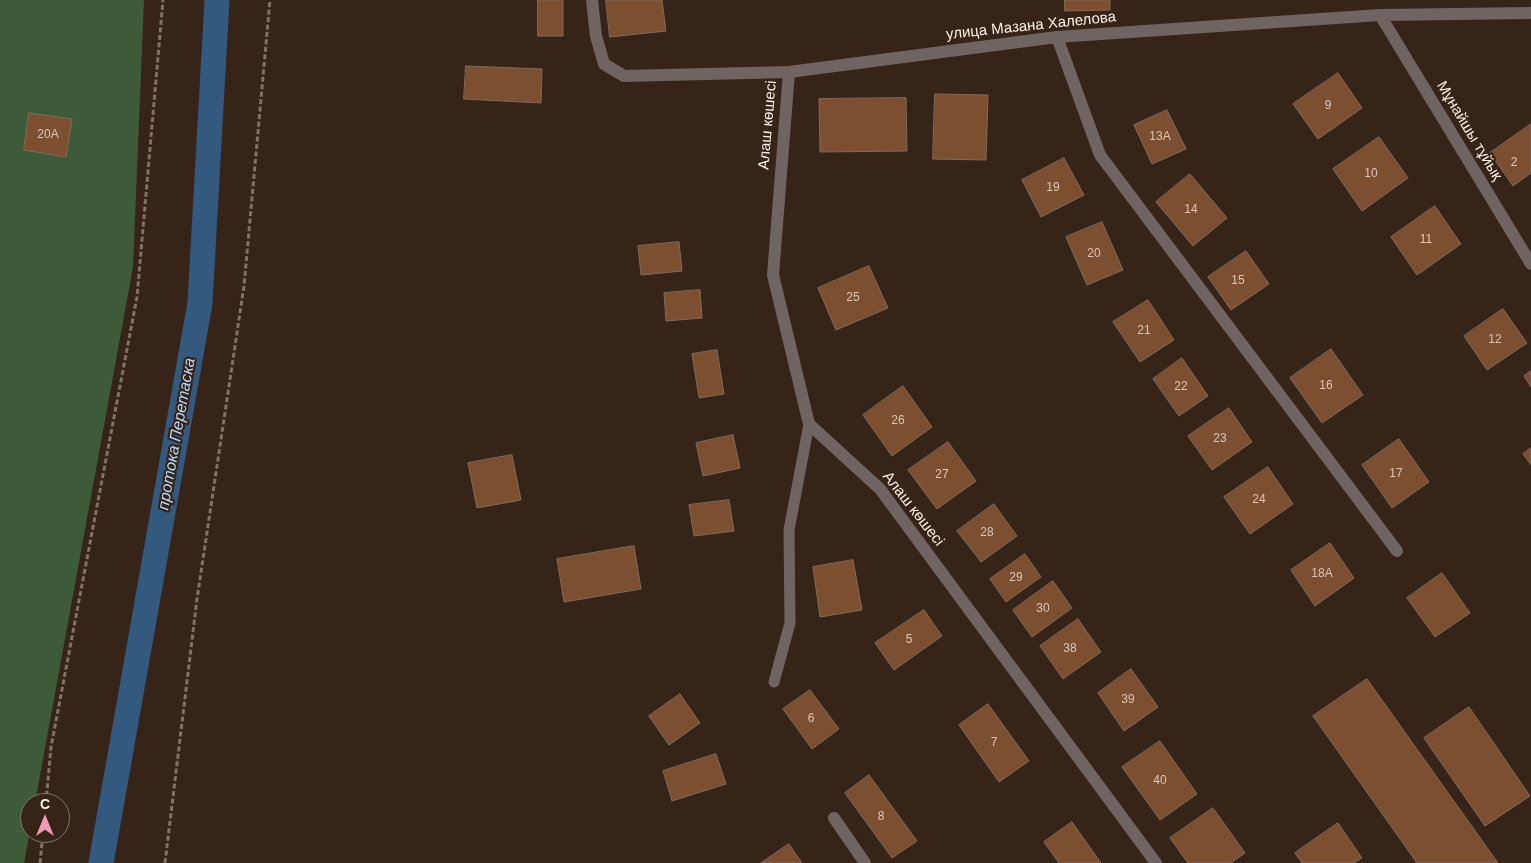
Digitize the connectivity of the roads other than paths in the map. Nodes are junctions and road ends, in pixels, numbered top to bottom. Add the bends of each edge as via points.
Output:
1 (592, 0) edge
2 (1531, 14) edge
3 (1380, 15) junction
4 (1057, 36) junction
5 (789, 72) junction
6 (1531, 264) edge
7 (809, 424) junction
8 (1397, 550) dead end
9 (774, 682) dead end
10 (834, 818) dead end
11 (865, 863) edge
12 (1156, 863) edge

1 - 5 street, улица Мазана Халелова via 596,36 604,64 624,76
2 - 3 street, улица Мазана Халелова
3 - 4 street, улица Мазана Халелова
3 - 6 street, Мұнайшы тұйық
4 - 5 street, улица Мазана Халелова
4 - 8 street via 1100,155
5 - 7 street, Алаш көшесі via 772,275
7 - 9 lane via 789,530 790,623
7 - 12 street, Алаш көшесі via 880,489
10 - 11 street

